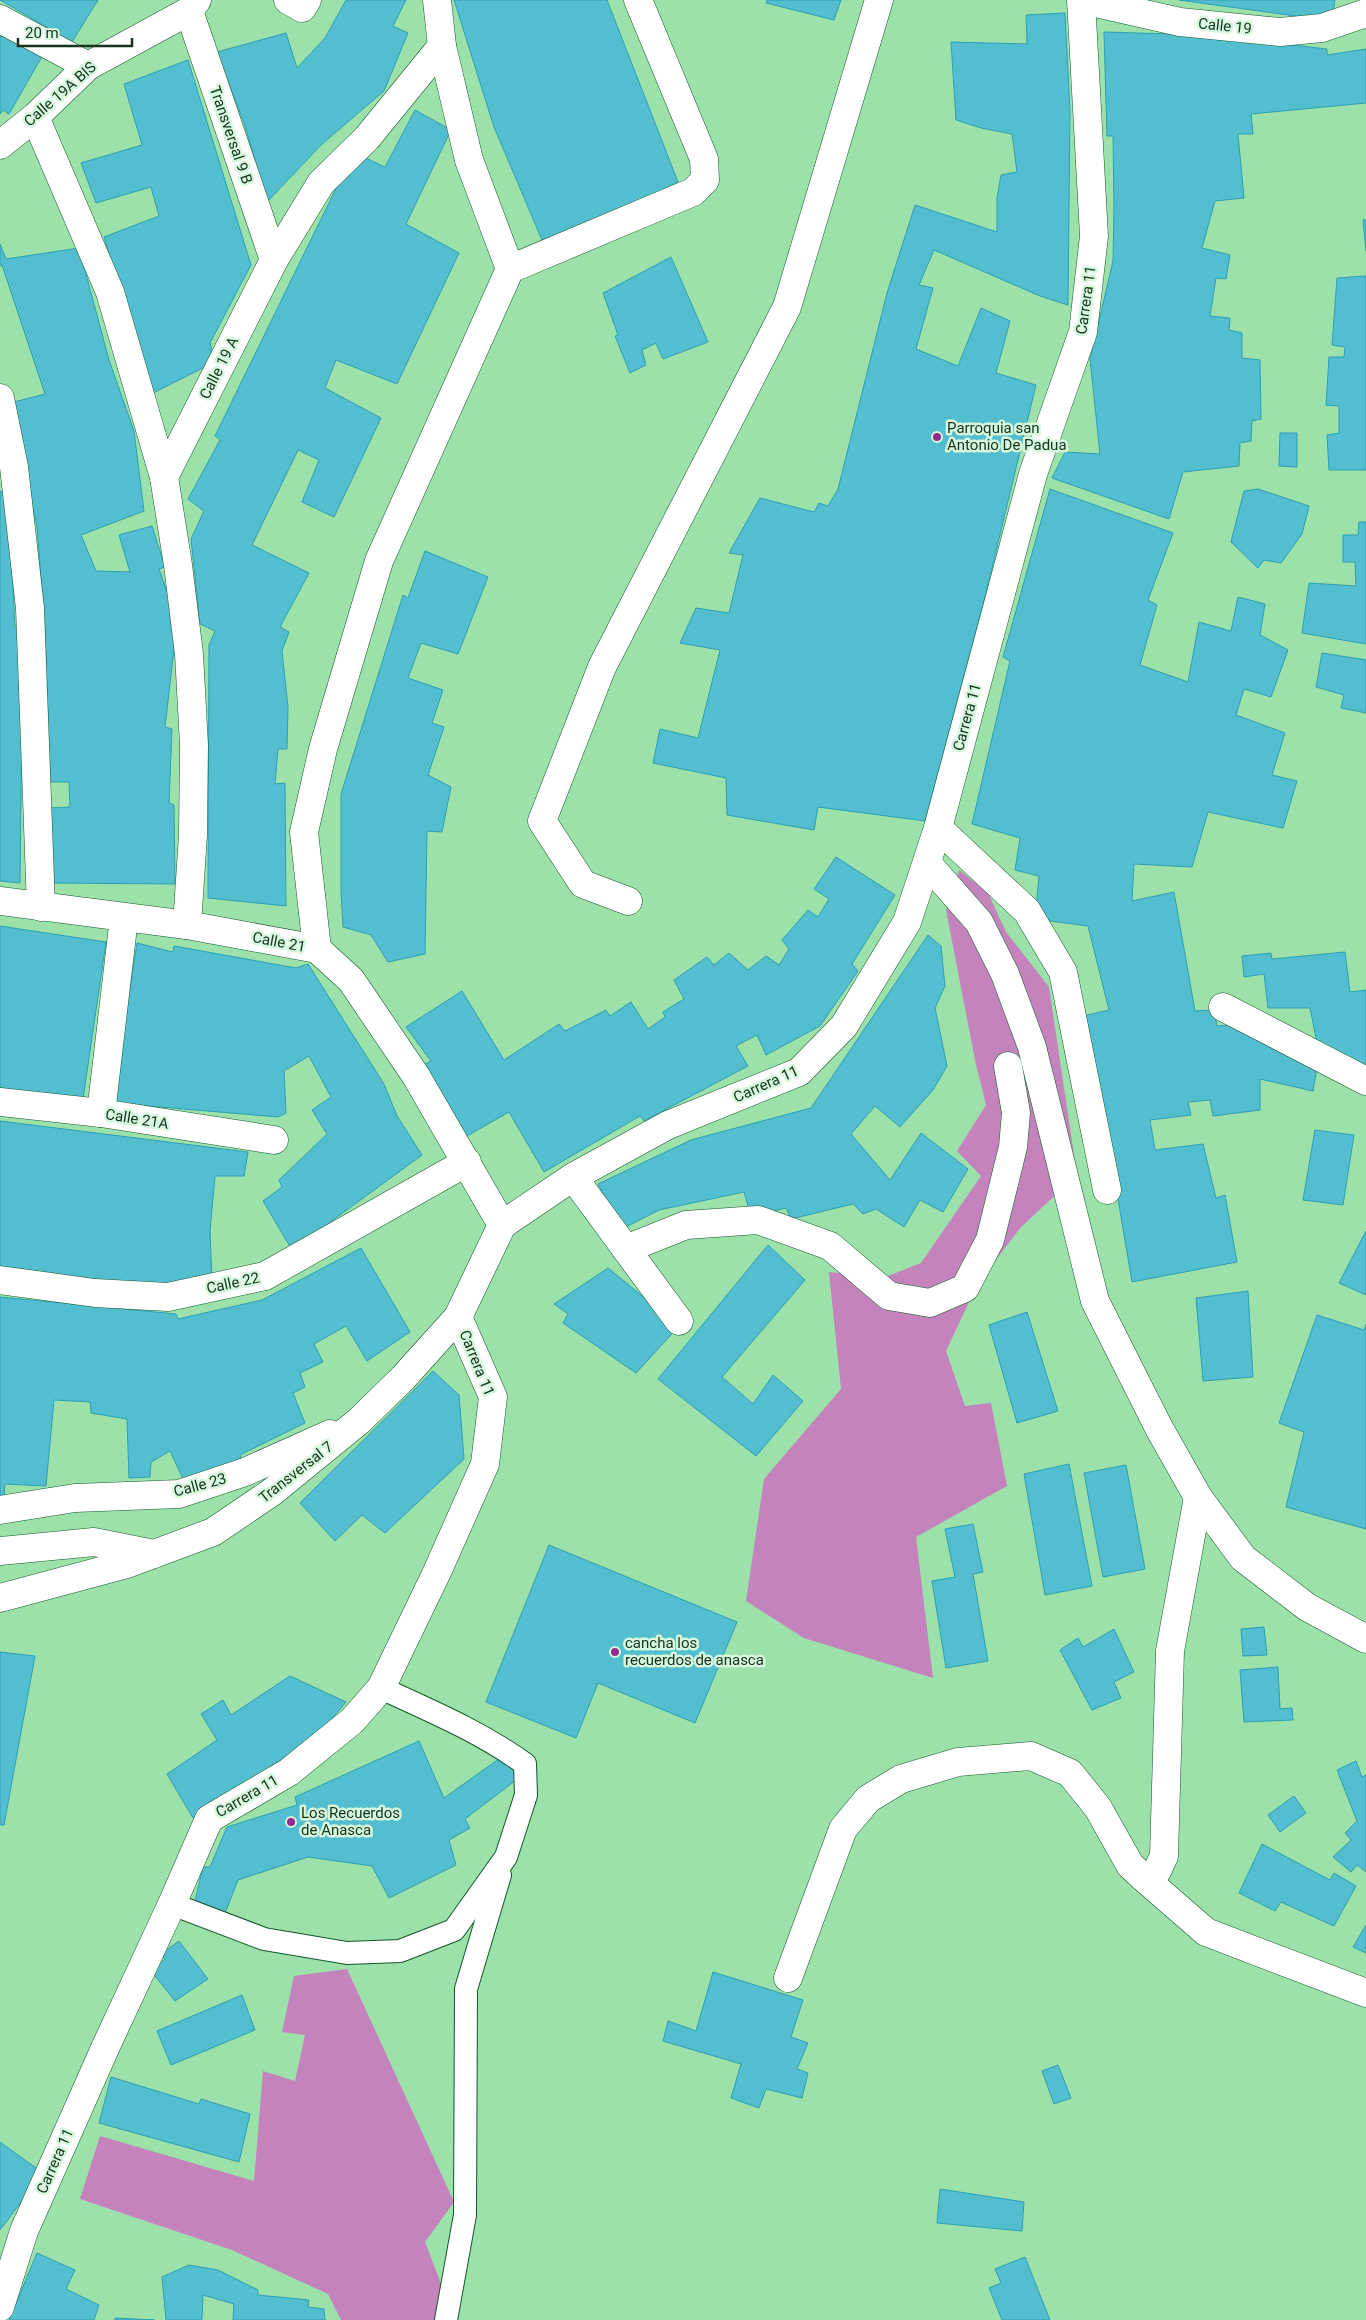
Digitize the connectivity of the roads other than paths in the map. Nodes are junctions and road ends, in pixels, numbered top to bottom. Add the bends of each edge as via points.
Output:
1 (438, 0) edge
2 (638, 0) edge
3 (879, 0) edge
4 (1082, 0) edge
5 (193, 6) edge
6 (1366, 13) edge
7 (0, 19) edge
8 (442, 46) junction
9 (88, 66) junction
10 (35, 117) junction
11 (0, 145) edge
12 (274, 260) junction
13 (510, 269) junction
14 (0, 398) edge
15 (7, 465) edge
16 (164, 477) junction
17 (938, 828) junction
18 (927, 863) junction
19 (0, 901) edge
20 (628, 901) dead end
21 (41, 907) junction
22 (124, 918) junction
23 (187, 925) junction
24 (317, 950) junction
25 (1223, 1007) dead end
26 (1008, 1066) dead end
27 (1366, 1081) edge
28 (0, 1102) edge
29 (101, 1113) junction
30 (274, 1140) dead end
31 (467, 1162) junction
32 (573, 1177) junction
33 (1107, 1190) dead end
34 (502, 1225) junction
35 (626, 1249) junction
36 (0, 1280) edge
37 (458, 1317) junction
38 (679, 1320) dead end
39 (359, 1421) junction
40 (1198, 1497) junction
41 (0, 1510) edge
42 (0, 1550) edge
43 (154, 1554) junction
44 (0, 1598) edge
45 (1366, 1638) edge
46 (381, 1688) junction
47 (506, 1857) junction
48 (1144, 1878) junction
49 (172, 1904) junction
50 (788, 1978) dead end
51 (1366, 1993) edge
52 (0, 2306) edge
53 (446, 2320) edge

1 - 8 street
2 - 13 street via 704,159 705,180 693,192
3 - 20 street via 788,308 602,667 542,821 583,884
4 - 6 street, Calle 19 via 1180,22 1280,32 1322,28
4 - 17 street, Carrera 11 via 1094,236 1083,332 1033,474
5 - 9 street, Calle 19A BIS
5 - 12 street, Transversal 9 B
7 - 9 street
8 - 12 street, Calle 19 A via 366,138 321,183
8 - 13 street via 469,160
9 - 10 street, Calle 19A BIS
10 - 11 street, Calle 19A BIS
10 - 16 street via 110,292
12 - 16 street, Calle 19 A
13 - 24 street via 379,561 323,749 304,832
14 - 15 street
15 - 21 street via 30,608
16 - 23 street via 189,654 194,745
17 - 18 street, Carrera 11
17 - 33 street via 1027,911 1064,972
18 - 32 street, Carrera 11 via 907,922 844,1026 799,1072 668,1125
18 - 40 street via 979,922 1006,974 1032,1046 1095,1301
19 - 21 street, Calle 21
21 - 22 street, Calle 21
22 - 23 street, Calle 21
22 - 29 street
23 - 24 street, Calle 21
24 - 31 street, Calle 21 via 351,980 416,1076
25 - 27 street
26 - 35 street via 1016,1112 1013,1147 990,1240 965,1288 930,1303 889,1296 830,1246 758,1220 686,1225
28 - 29 street, Calle 21A
29 - 30 street, Calle 21A
31 - 34 street, Calle 21
31 - 36 street, Calle 22 via 265,1276 168,1297 95,1293
32 - 34 street, Carrera 11
32 - 35 street
34 - 37 street, Transversal 7
35 - 38 street
37 - 39 street, Transversal 7
37 - 46 street, Carrera 11 via 493,1397 485,1464
39 - 41 street, Calle 23 via 245,1472 178,1494 75,1498
39 - 43 street, Transversal 7 via 272,1492 213,1532
40 - 45 street via 1243,1558 1307,1607
40 - 48 street via 1170,1651 1164,1856 1157,1871
42 - 43 street via 94,1542
43 - 44 street, Transversal 7
46 - 47 lane via 461,1725 525,1764 526,1795
46 - 49 street, Carrera 11 via 352,1721 290,1772 209,1819
47 - 49 lane via 454,1930 400,1951 347,1953 264,1939
47 - 53 lane via 466,1989 465,2215
48 - 50 street via 1130,1865 1098,1808 1070,1773 1031,1756 958,1762 901,1779 868,1799 843,1829
48 - 51 street via 1206,1932
49 - 52 street, Carrera 11 via 24,2231

